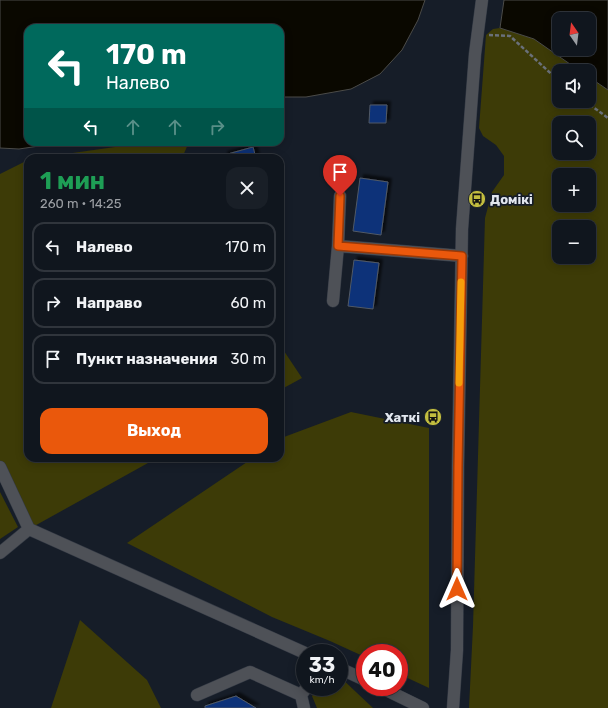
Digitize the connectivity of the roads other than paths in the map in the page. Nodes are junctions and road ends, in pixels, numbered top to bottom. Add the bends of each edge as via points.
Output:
1 (482, 0) edge
2 (340, 196) dead end
3 (338, 246) junction
4 (462, 256) junction
5 (333, 301) dead end
6 (0, 467) edge
7 (29, 529) junction
8 (0, 553) edge
9 (296, 649) edge
10 (296, 688) edge
11 (198, 695) dead end
12 (304, 696) edge
13 (398, 696) edge
14 (304, 708) edge
15 (422, 708) edge
16 (453, 708) edge

1 - 4 street via 477,35
2 - 3 street
3 - 4 street
3 - 5 street
4 - 16 street via 457,650
6 - 7 street
7 - 8 street
7 - 9 street
10 - 11 street via 250,672
12 - 14 street
13 - 15 street

